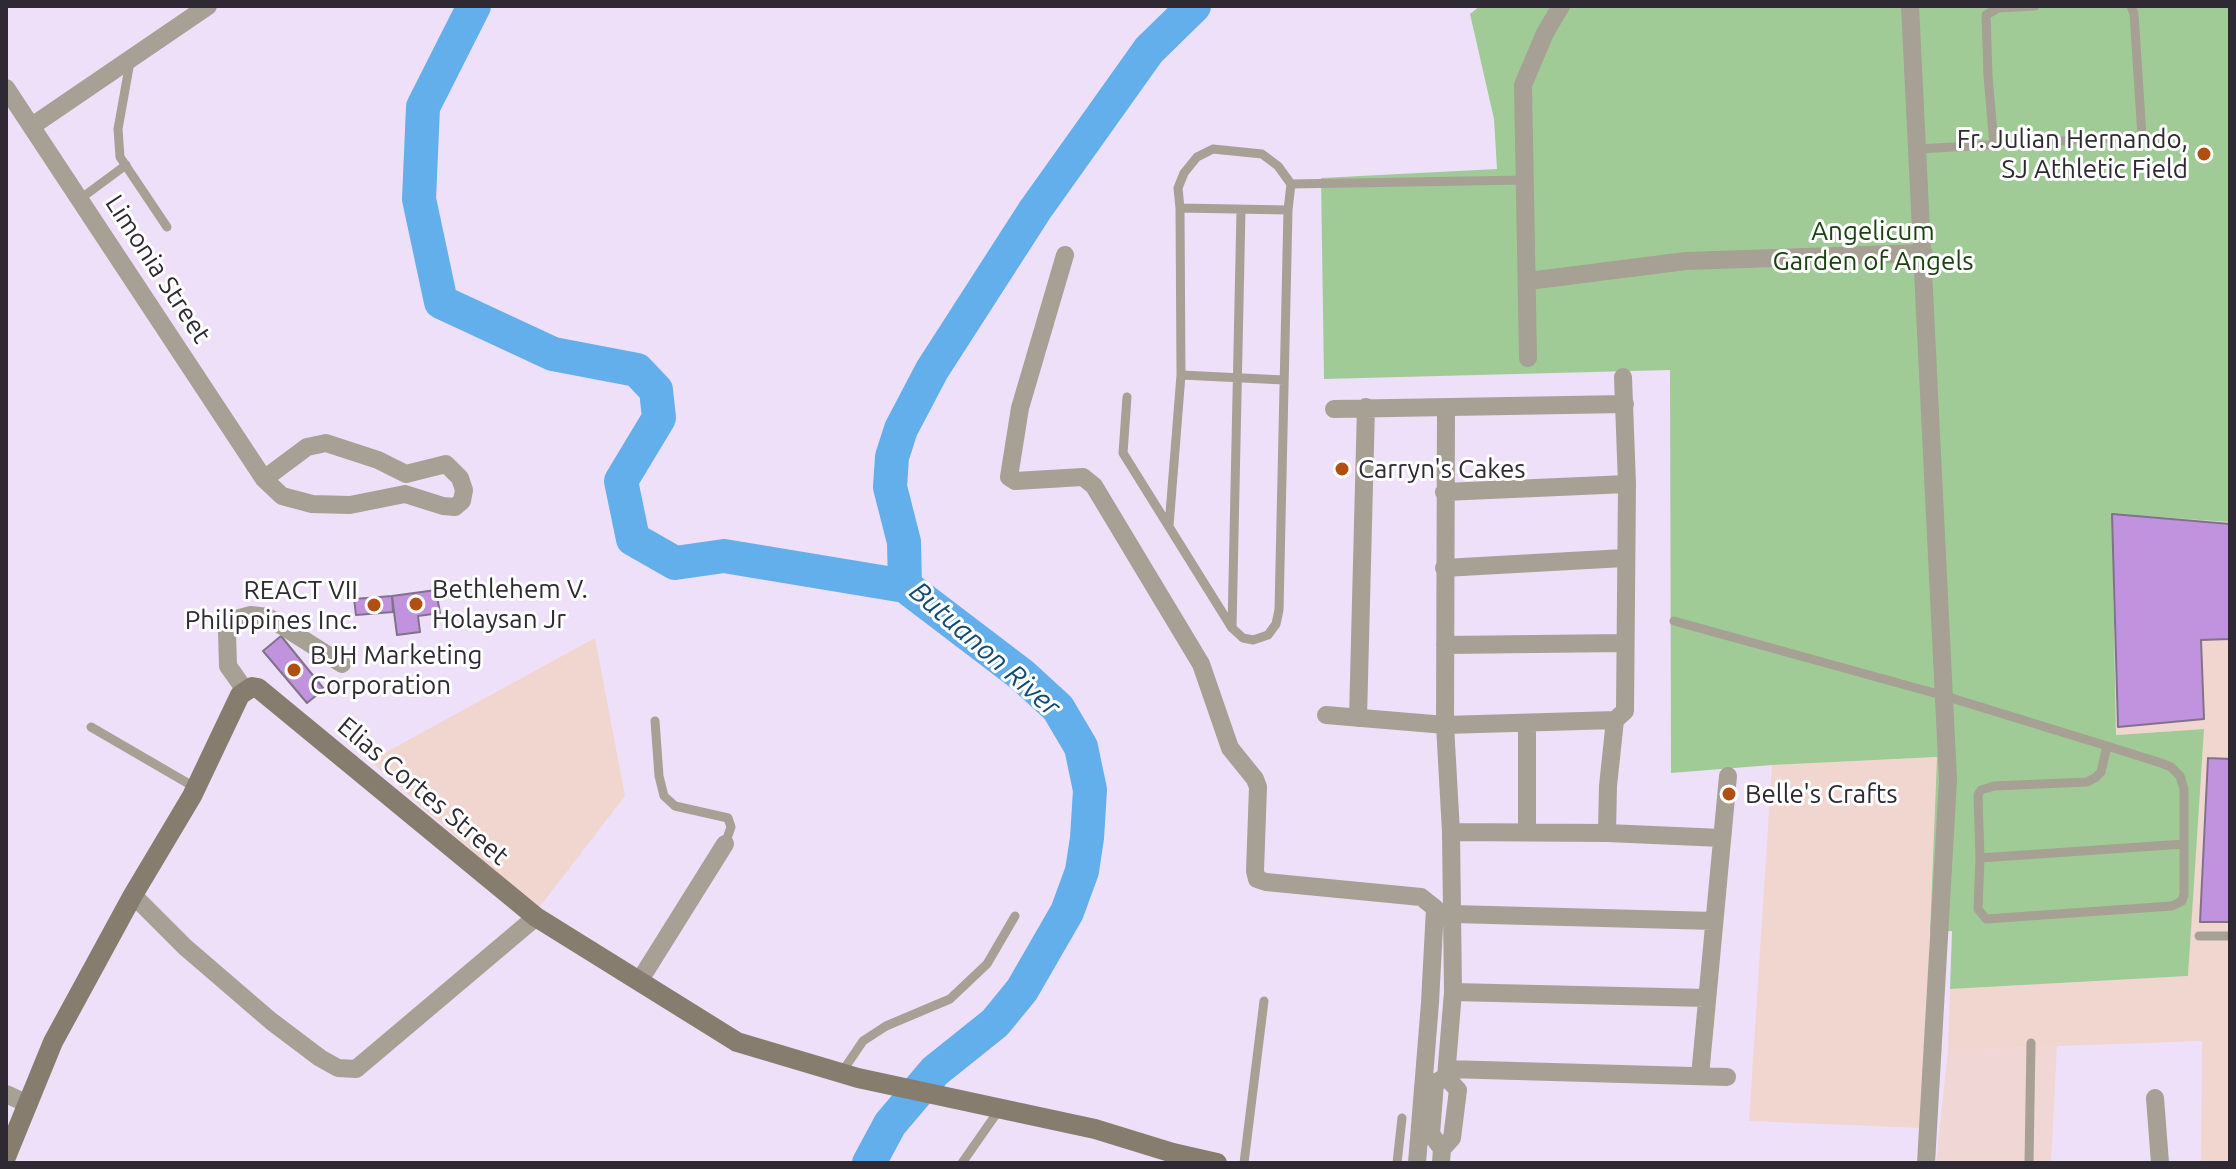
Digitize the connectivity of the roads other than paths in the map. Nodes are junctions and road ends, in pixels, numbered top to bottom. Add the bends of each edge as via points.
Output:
1 (1561, 6) edge
2 (1910, 6) edge
3 (2035, 6) edge
4 (2131, 6) edge
5 (198, 9) edge
6 (131, 59) junction
7 (6, 88) edge
8 (32, 126) junction
9 (1994, 145) junction
10 (1918, 149) junction
11 (126, 165) junction
12 (1525, 180) junction
13 (1291, 184) junction
14 (80, 199) junction
15 (1180, 208) junction
16 (1241, 210) junction
17 (1288, 210) junction
18 (167, 227) dead end
19 (1924, 253) junction
20 (1065, 255) dead end
21 (1528, 281) junction
22 (1528, 358) dead end
23 (1181, 375) junction
24 (1238, 377) junction
25 (1623, 377) dead end
26 (1284, 380) junction
27 (1127, 397) dead end
28 (1625, 404) junction
29 (1366, 407) junction
30 (1446, 408) junction
31 (1334, 409) dead end
32 (406, 474) junction
33 (264, 479) junction
34 (1627, 484) junction
35 (1444, 492) junction
36 (405, 494) junction
37 (1169, 526) junction
38 (1624, 558) junction
39 (1444, 568) junction
40 (1674, 621) dead end
41 (1232, 628) junction
42 (1624, 643) junction
43 (1445, 645) junction
44 (342, 664) dead end
45 (245, 690) junction
46 (1945, 696) junction
47 (1326, 715) dead end
48 (1358, 718) junction
49 (1615, 720) junction
50 (655, 721) dead end
51 (1527, 723) junction
52 (1445, 725) junction
53 (91, 727) dead end
54 (2107, 746) junction
55 (1728, 776) dead end
56 (196, 788) junction
57 (1451, 832) junction
58 (1527, 832) junction
59 (1607, 833) junction
60 (1722, 838) junction
61 (725, 844) joint
62 (2184, 844) junction
63 (1980, 858) junction
64 (133, 895) junction
65 (1453, 914) junction
66 (1015, 916) dead end
67 (536, 917) junction
68 (1714, 921) junction
69 (2199, 936) dead end
70 (2230, 936) edge
71 (640, 980) junction
72 (1453, 992) junction
73 (1707, 998) junction
74 (1264, 1001) dead end
75 (2031, 1043) dead end
76 (1447, 1073) junction
77 (850, 1076) junction
78 (1700, 1076) junction
79 (1727, 1077) dead end
80 (6, 1094) edge
81 (2155, 1098) dead end
82 (28, 1104) junction
83 (1001, 1107) junction
84 (1402, 1118) dead end
85 (1442, 1156) edge
86 (6, 1157) edge
87 (1172, 1158) edge
88 (962, 1163) edge
89 (1217, 1163) edge
90 (1244, 1163) edge
91 (1397, 1163) edge
92 (1417, 1163) edge
93 (1926, 1163) edge
94 (2029, 1163) edge
95 (2160, 1163) edge

1 - 12 street via 1523,85
2 - 10 street
3 - 9 lane via 1998,8 1986,15
4 - 9 lane via 2145,136
5 - 6 street
6 - 8 street
6 - 11 lane via 118,145
7 - 8 street, Limonia Street
8 - 14 street, Limonia Street
9 - 10 lane
10 - 19 street
11 - 14 lane
11 - 18 lane
12 - 13 lane
12 - 21 street
13 - 15 lane via 1262,154 1213,149 1197,157 1184,173 1178,188
13 - 17 lane
14 - 33 street, Limonia Street
15 - 16 lane
15 - 23 lane
16 - 17 lane
16 - 24 lane
17 - 26 lane
19 - 21 street via 1686,261
19 - 46 street
20 - 92 street via 1020,408 1009,477 1083,477 1094,486 1201,664 1230,748 1255,779 1257,879 1421,897 1435,908
21 - 22 street
23 - 24 lane
23 - 37 lane
24 - 26 lane
24 - 41 lane
25 - 28 street
26 - 41 lane via 1279,610 1268,635 1253,640
27 - 37 lane via 1123,453
28 - 30 street
28 - 34 street
29 - 30 street
29 - 31 street
29 - 48 street
30 - 35 street
32 - 33 street via 326,443 307,447
32 - 36 street
32 - 36 street via 446,464 464,490 455,507
33 - 36 street, Limonia Street via 282,496 312,504 350,505
34 - 35 street
34 - 38 street
35 - 39 street
37 - 41 lane
38 - 39 street
38 - 42 street
39 - 43 street
40 - 46 lane
42 - 43 street
42 - 49 street via 1625,711
43 - 52 street
44 - 45 street via 268,617 236,619 227,632 228,666
45 - 56 street
45 - 67 street, Elias Cortes Street via 258,688
46 - 54 lane
46 - 93 street via 1948,780
47 - 48 street
48 - 52 street
49 - 51 street
49 - 59 street
50 - 61 lane via 664,796 675,806 728,818 731,827
51 - 52 street
51 - 58 street
52 - 57 street
53 - 56 lane
54 - 62 lane via 2171,767 2180,776
54 - 63 lane via 2101,772 2087,782 1981,790
55 - 60 street
56 - 64 street
57 - 58 street
57 - 65 street
58 - 59 street
59 - 60 street
60 - 68 street
61 - 71 street
62 - 63 lane
62 - 63 lane via 2184,894 2177,904 2006,918 1986,919 1978,909
64 - 67 street via 271,1021 320,1058 338,1068 356,1069
64 - 82 street via 53,1042
65 - 68 street
65 - 72 street
66 - 77 lane via 987,964 950,999 863,1041
67 - 71 street, Elias Cortes Street
68 - 73 street
69 - 70 lane
71 - 77 street, Elias Cortes Street via 737,1042
72 - 73 street
72 - 76 street
73 - 78 street
74 - 90 lane
75 - 94 lane
76 - 78 street
76 - 85 street via 1435,1083 1431,1134
77 - 83 street, Elias Cortes Street
78 - 79 street
80 - 82 street
81 - 95 street
82 - 86 street
83 - 87 street, Elias Cortes Street via 1095,1129
83 - 88 lane
84 - 91 lane
87 - 89 street, Elias Cortes Street

